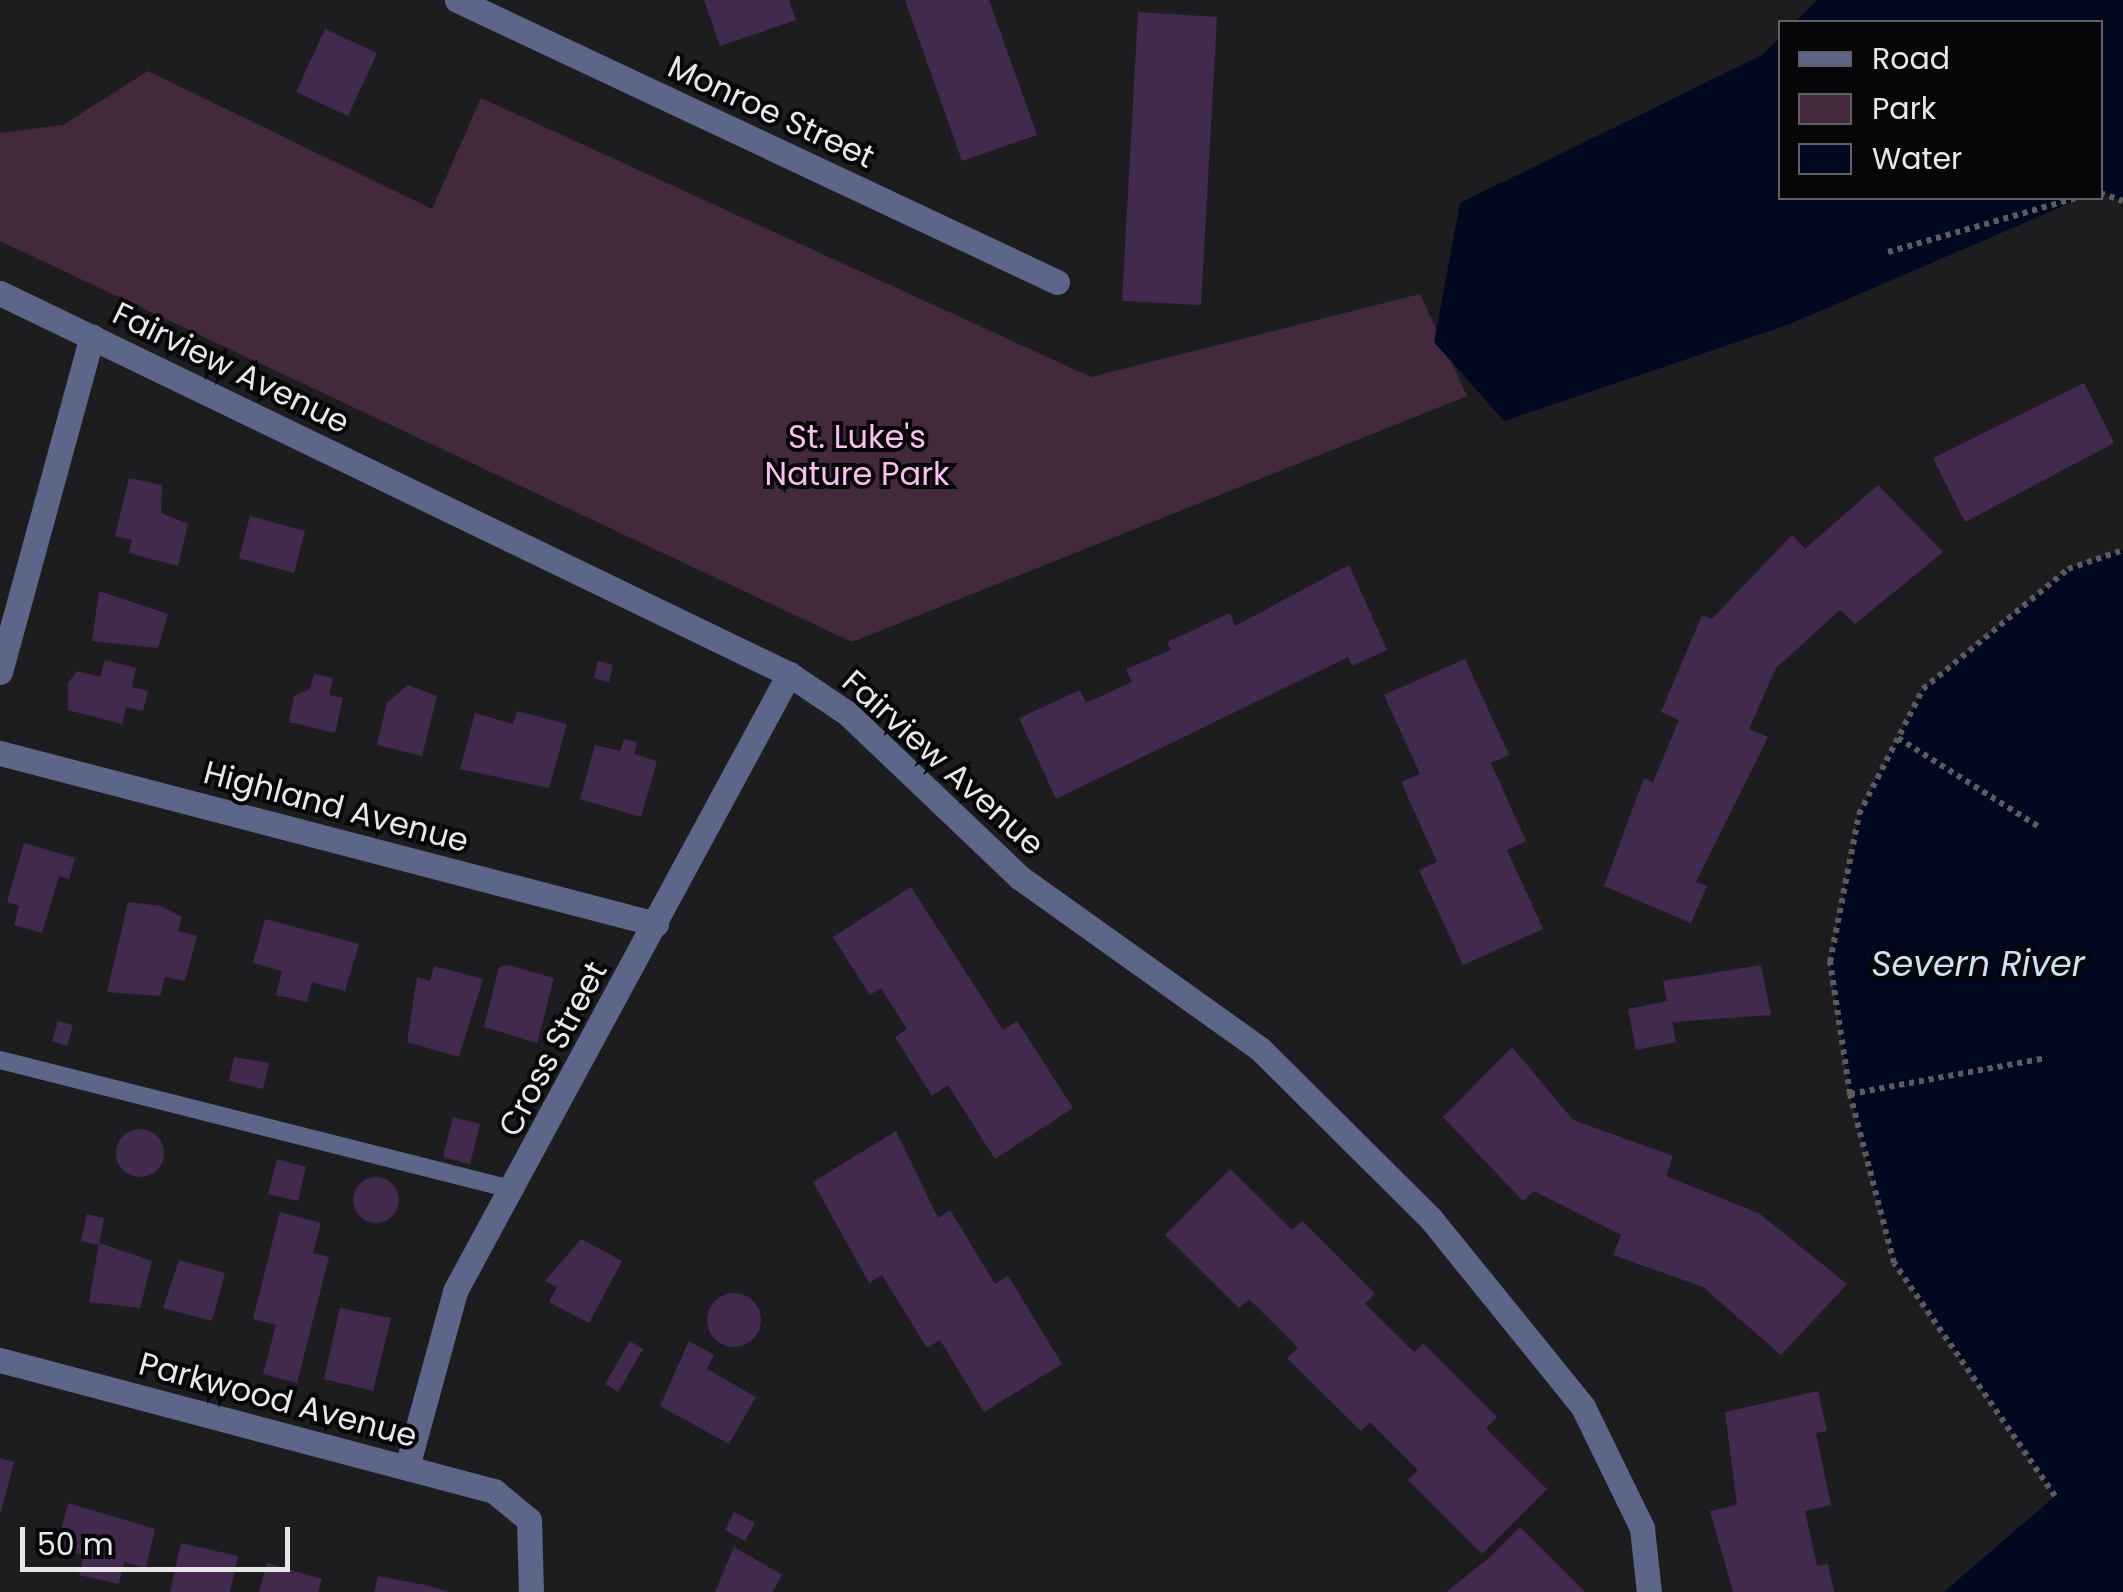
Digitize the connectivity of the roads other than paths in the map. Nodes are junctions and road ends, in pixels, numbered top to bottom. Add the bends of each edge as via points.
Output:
1 (457, 0) edge
2 (1057, 282) dead end
3 (0, 293) edge
4 (92, 336) junction
5 (0, 672) edge
6 (789, 674) junction
7 (0, 753) edge
8 (656, 924) junction
9 (0, 1060) edge
10 (515, 1190) junction
11 (0, 1360) edge
12 (408, 1467) junction
13 (531, 1592) edge
14 (1649, 1592) edge

1 - 2 street, Monroe Street
3 - 4 street, Fairview Avenue
4 - 5 street
4 - 6 street, Fairview Avenue
6 - 8 street, Cross Street
6 - 14 street, Fairview Avenue via 847,713 1019,878 1260,1049 1431,1219 1583,1407 1642,1528
7 - 8 street, Highland Avenue
8 - 10 street, Cross Street
9 - 10 lane
10 - 12 street, Cross Street via 455,1291
11 - 12 street, Parkwood Avenue
12 - 13 street, Parkwood Avenue via 494,1491 530,1520

